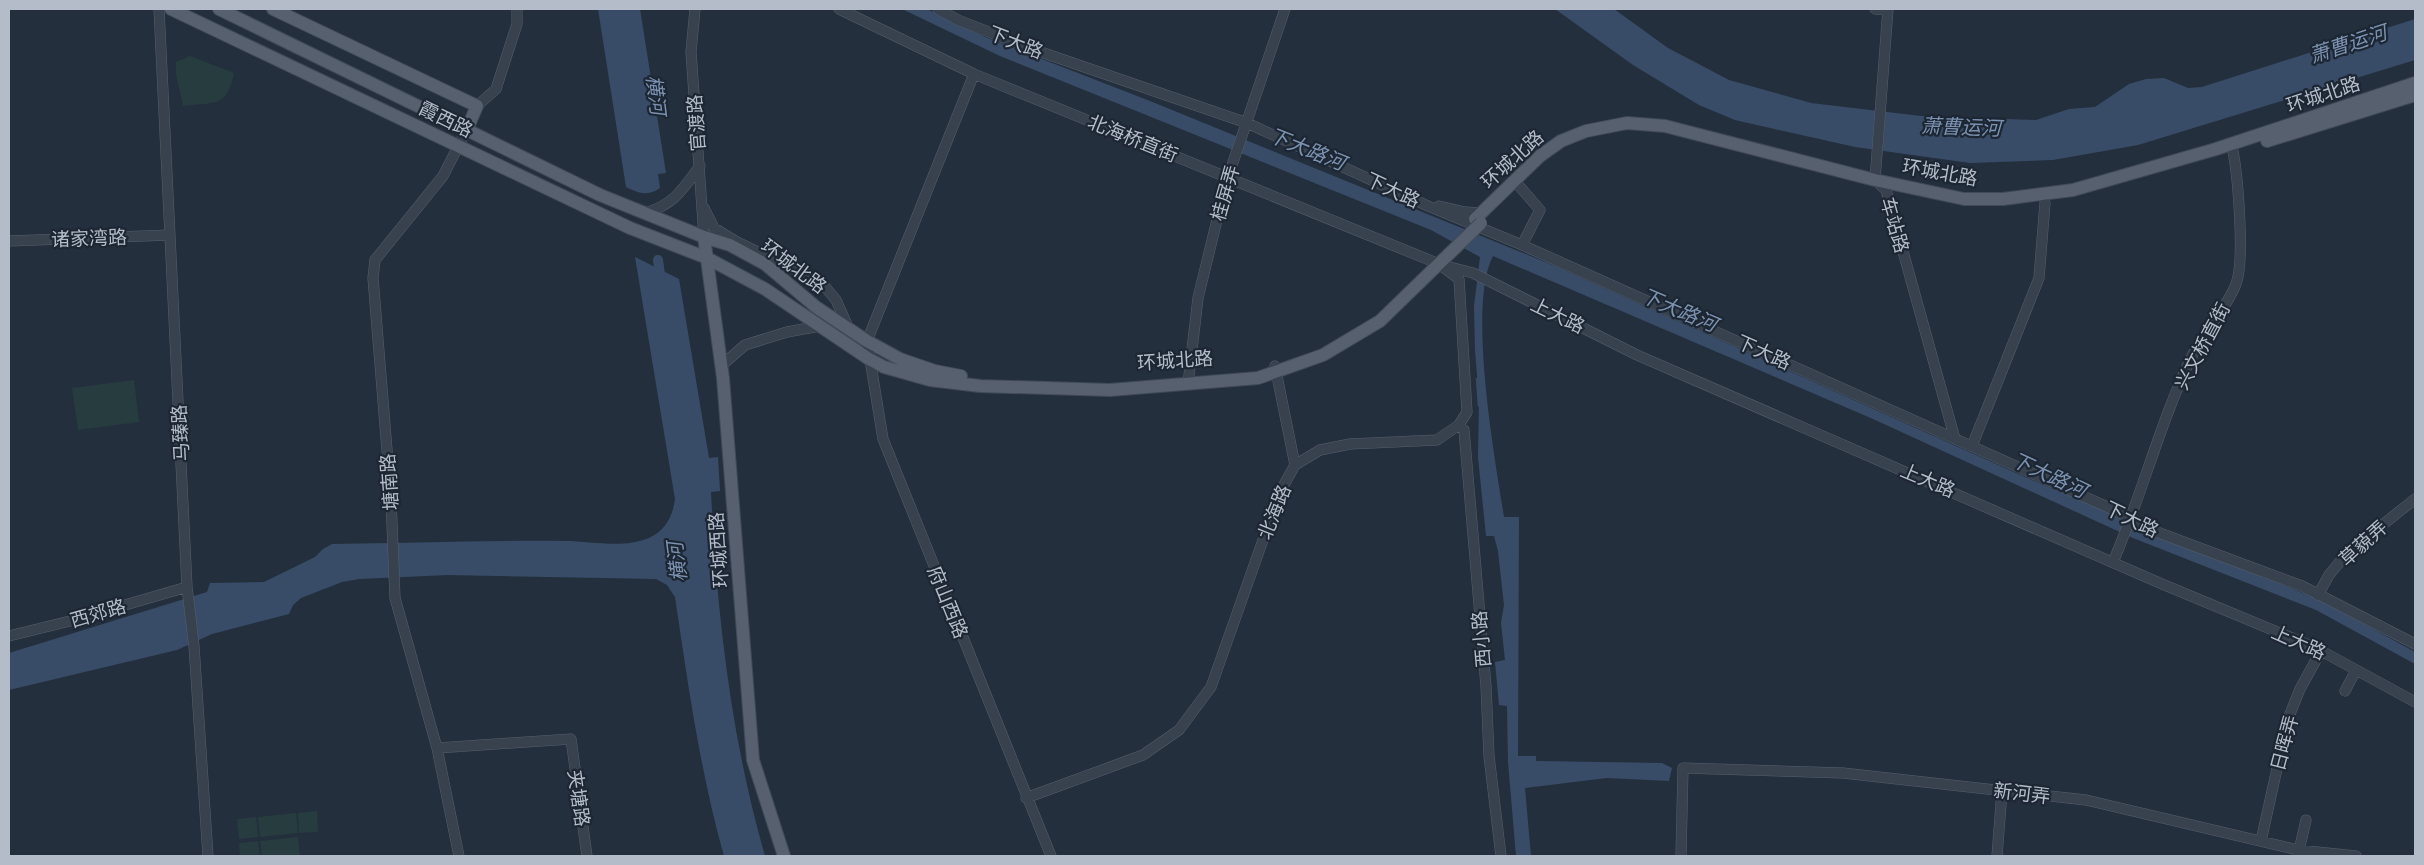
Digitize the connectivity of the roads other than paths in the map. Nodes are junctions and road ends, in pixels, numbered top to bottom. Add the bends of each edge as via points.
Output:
1 (159, 9) edge
2 (171, 9) edge
3 (219, 9) edge
4 (273, 9) edge
5 (518, 9) edge
6 (695, 9) edge
7 (838, 9) edge
8 (938, 9) edge
9 (1285, 9) edge
10 (1875, 9) edge
11 (1888, 9) edge
12 (974, 74) junction
13 (2415, 83) edge
14 (2415, 95) edge
15 (477, 106) junction
16 (1247, 123) junction
17 (467, 130) junction
18 (458, 146) junction
19 (2233, 151) junction
20 (700, 166) junction
21 (1228, 177) junction
22 (1875, 180) junction
23 (1520, 186) junction
24 (1886, 190) junction
25 (2045, 203) junction
26 (702, 204) junction
27 (1428, 206) junction
28 (646, 213) junction
29 (1479, 218) junction
30 (170, 235) junction
31 (704, 237) junction
32 (9, 241) edge
33 (1522, 245) junction
34 (707, 258) junction
35 (1435, 263) junction
36 (820, 326) junction
37 (849, 329) junction
38 (867, 341) junction
39 (869, 359) junction
40 (722, 365) junction
41 (1275, 369) junction
42 (1188, 381) junction
43 (1459, 425) junction
44 (1955, 439) junction
45 (1972, 446) junction
46 (1295, 465) junction
47 (2415, 499) edge
48 (2130, 523) junction
49 (2114, 562) junction
50 (188, 592) junction
51 (2318, 594) junction
52 (9, 636) edge
53 (2415, 644) edge
54 (2321, 650) junction
55 (2356, 670) junction
56 (2345, 691) dead end
57 (2415, 702) edge
58 (437, 748) junction
59 (2002, 791) junction
60 (1026, 798) junction
61 (2306, 820) dead end
62 (2260, 841) junction
63 (2298, 853) edge
64 (208, 856) edge
65 (459, 856) edge
66 (587, 856) edge
67 (784, 856) edge
68 (1051, 856) edge
69 (1501, 856) edge
70 (1681, 856) edge
71 (1997, 856) edge
72 (2356, 856) edge

1 - 30 street, 马臻路
2 - 18 main road, 霞西路
3 - 17 main road, 霞西路
4 - 15 main road
5 - 15 street via 517,24 496,89
6 - 20 street, 官渡路 via 691,52
7 - 12 street, 北海桥直街
8 - 16 street, 下大路 via 1035,50
9 - 16 street, 桂屏弄
10 - 11 street
11 - 22 street, 车站路
12 - 21 street, 北海桥直街
12 - 38 street
13 - 22 main road, 环城北路 via 2216,149 2073,190 2003,199 1964,199
14 - 19 main road, 环城北路
15 - 17 main road
16 - 21 street, 桂屏弄
16 - 27 street, 下大路
17 - 18 street, 塘南路
17 - 28 main road, 霞西路
18 - 34 main road, 霞西路 via 630,228
18 - 58 street, 塘南路 via 443,176 375,260 373,278 398,607
19 - 25 main road, 环城北路
19 - 48 street, 兴文桥直街 via 2238,189 2239,269 2236,284 2193,355
20 - 26 street, 官渡路
20 - 28 street via 676,198
21 - 35 street, 北海桥直街
21 - 42 street, 桂屏弄 via 1198,298
22 - 24 street, 车站路
22 - 29 main road, 环城北路 via 1664,126 1628,123 1586,131 1561,141 1540,156
23 - 24 main road, 环城北路 via 1564,148 1588,136 1628,128 1664,130
23 - 29 main road, 环城北路
23 - 33 street via 1540,210
24 - 25 main road, 环城北路 via 1963,206
24 - 44 street, 车站路
25 - 45 street via 2039,278
26 - 31 street, 官渡路
26 - 37 street via 714,228 821,282 836,300
27 - 29 street via 1436,205
27 - 33 street, 下大路
28 - 31 main road, 霞西路
29 - 35 main road, 环城北路, bridge
30 - 32 street, 诸家湾路
30 - 50 street, 马臻路
31 - 34 main road, 环城西路
31 - 37 main road, 环城北路 via 730,245 765,264
33 - 44 street, 下大路
34 - 36 main road, 环城北路 via 765,288
34 - 40 main road, 环城西路
35 - 41 main road, 环城北路 via 1380,321 1322,355
35 - 43 street via 1460,279 1467,412
35 - 49 street, 上大路 via 1473,273 1637,355
36 - 39 main road, 环城北路
36 - 40 street via 744,345
37 - 38 main road, 环城北路
38 - 39 street, 府山西路
38 - 42 main road, 环城北路 via 900,359 935,371 973,378
39 - 42 main road, 环城北路 via 884,367 930,380 980,386 1110,390
39 - 60 street, 府山西路 via 883,440
40 - 67 main road, 环城西路 via 753,760
41 - 42 main road, 环城北路 via 1258,378
41 - 46 street
43 - 46 street, 北海路 via 1437,440 1350,444 1320,450
43 - 69 street, 西小路 via 1464,430 1489,756
44 - 45 street, 下大路
45 - 48 street, 下大路 via 2123,514
46 - 60 street, 北海路 via 1280,492 1211,687 1179,730 1143,755
47 - 51 street, 草藐弄 via 2347,553
48 - 49 street, 兴文桥直街
48 - 51 street, 下大路
49 - 54 street, 上大路
50 - 52 street, 西郊路
50 - 64 street, 马臻路
51 - 53 street, 下大路
54 - 55 street, 上大路
54 - 62 street, 日晖弄 via 2288,719
55 - 56 street
55 - 57 street, 上大路
58 - 65 street, 塘南路
58 - 66 street, 夹塘路 via 571,739
59 - 62 street, 新河弄 via 2086,800
59 - 70 street, 新河弄 via 1843,773 1683,768
59 - 71 street
60 - 68 street, 府山西路
61 - 63 street
62 - 63 street, 新河弄
63 - 72 street, 新河弄

